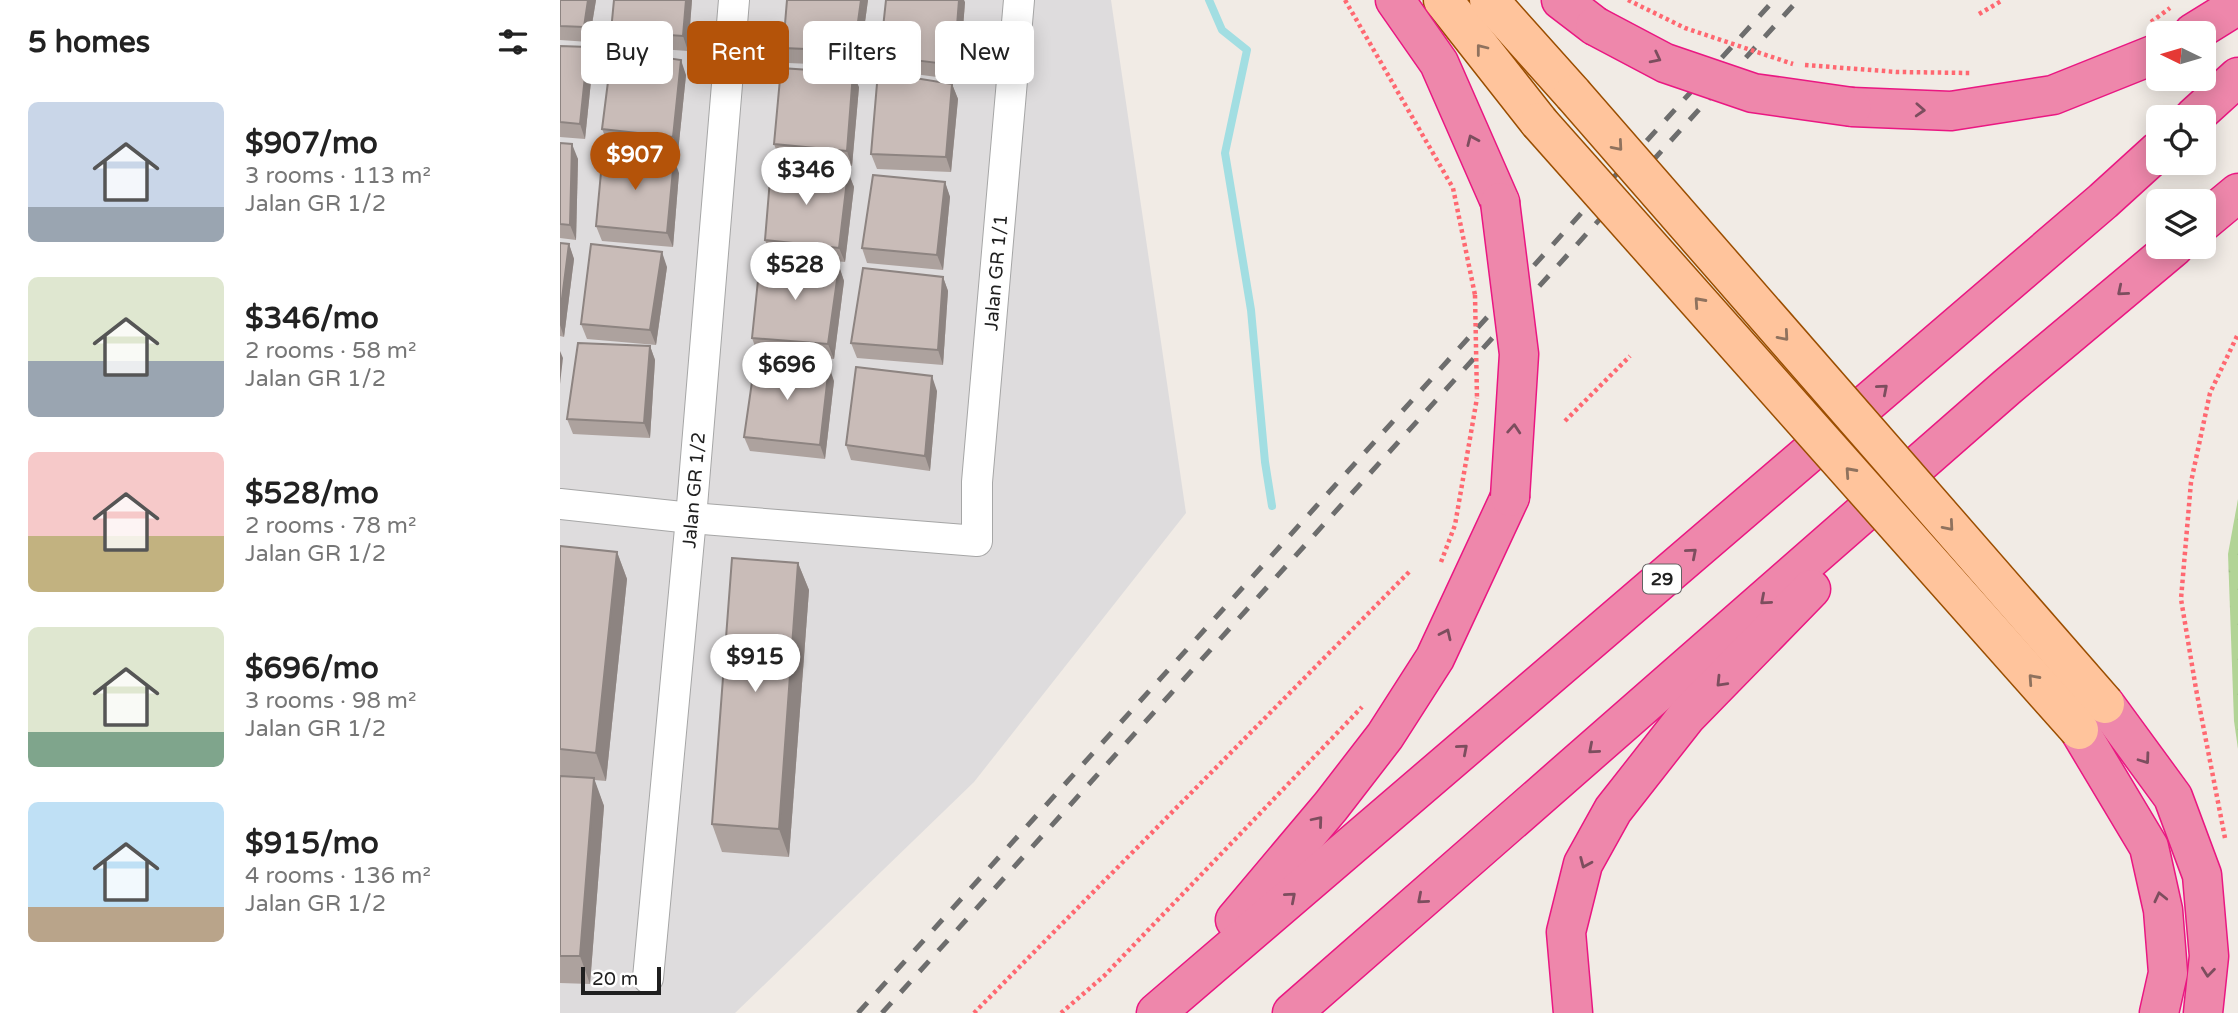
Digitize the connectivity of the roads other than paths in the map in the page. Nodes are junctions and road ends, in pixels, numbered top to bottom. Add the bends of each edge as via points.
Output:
1 (734, 0) edge
2 (1395, 0) edge
3 (1443, 0) edge
4 (1489, 0) edge
5 (1561, 0) edge
6 (1021, 1) edge
7 (2238, 5) edge
8 (2212, 21) edge
9 (2146, 43) edge
10 (2238, 77) edge
11 (2207, 105) edge
12 (2146, 162) edge
13 (2238, 193) edge
14 (2216, 211) edge
15 (2160, 259) edge
16 (2007, 387) junction
17 (560, 504) edge
18 (691, 518) junction
19 (2092, 717) junction
20 (648, 978) dead end
21 (1160, 1009) edge
22 (1292, 1013) edge
23 (1573, 1013) edge
24 (2159, 1013) edge
25 (2203, 1013) edge

1 - 18 street, Jalan GR 1/2
21 -> 2 highway, bridge via 1385,736 1436,658 1510,497 1519,354 1500,202 1439,63
19 -> 3 main road, bridge via 1539,122
4 -> 19 main road, bridge via 1573,94
5 -> 9 highway, bridge via 1595,26 1665,63 1754,93 1852,107 1951,111 2053,95
6 - 18 street, Jalan GR 1/1 via 976,482 977,541
7 - 8 highway
10 - 11 highway
21 -> 12 highway, 29
13 - 14 highway
15 -> 16 highway
16 -> 22 highway
16 -> 23 highway via 1686,717 1614,810 1583,864 1566,932
17 - 18 street
18 - 20 street, Jalan GR 1/2
24 -> 19 highway via 2168,973 2163,910 2149,847
19 -> 25 highway via 2173,797 2202,875 2210,956

